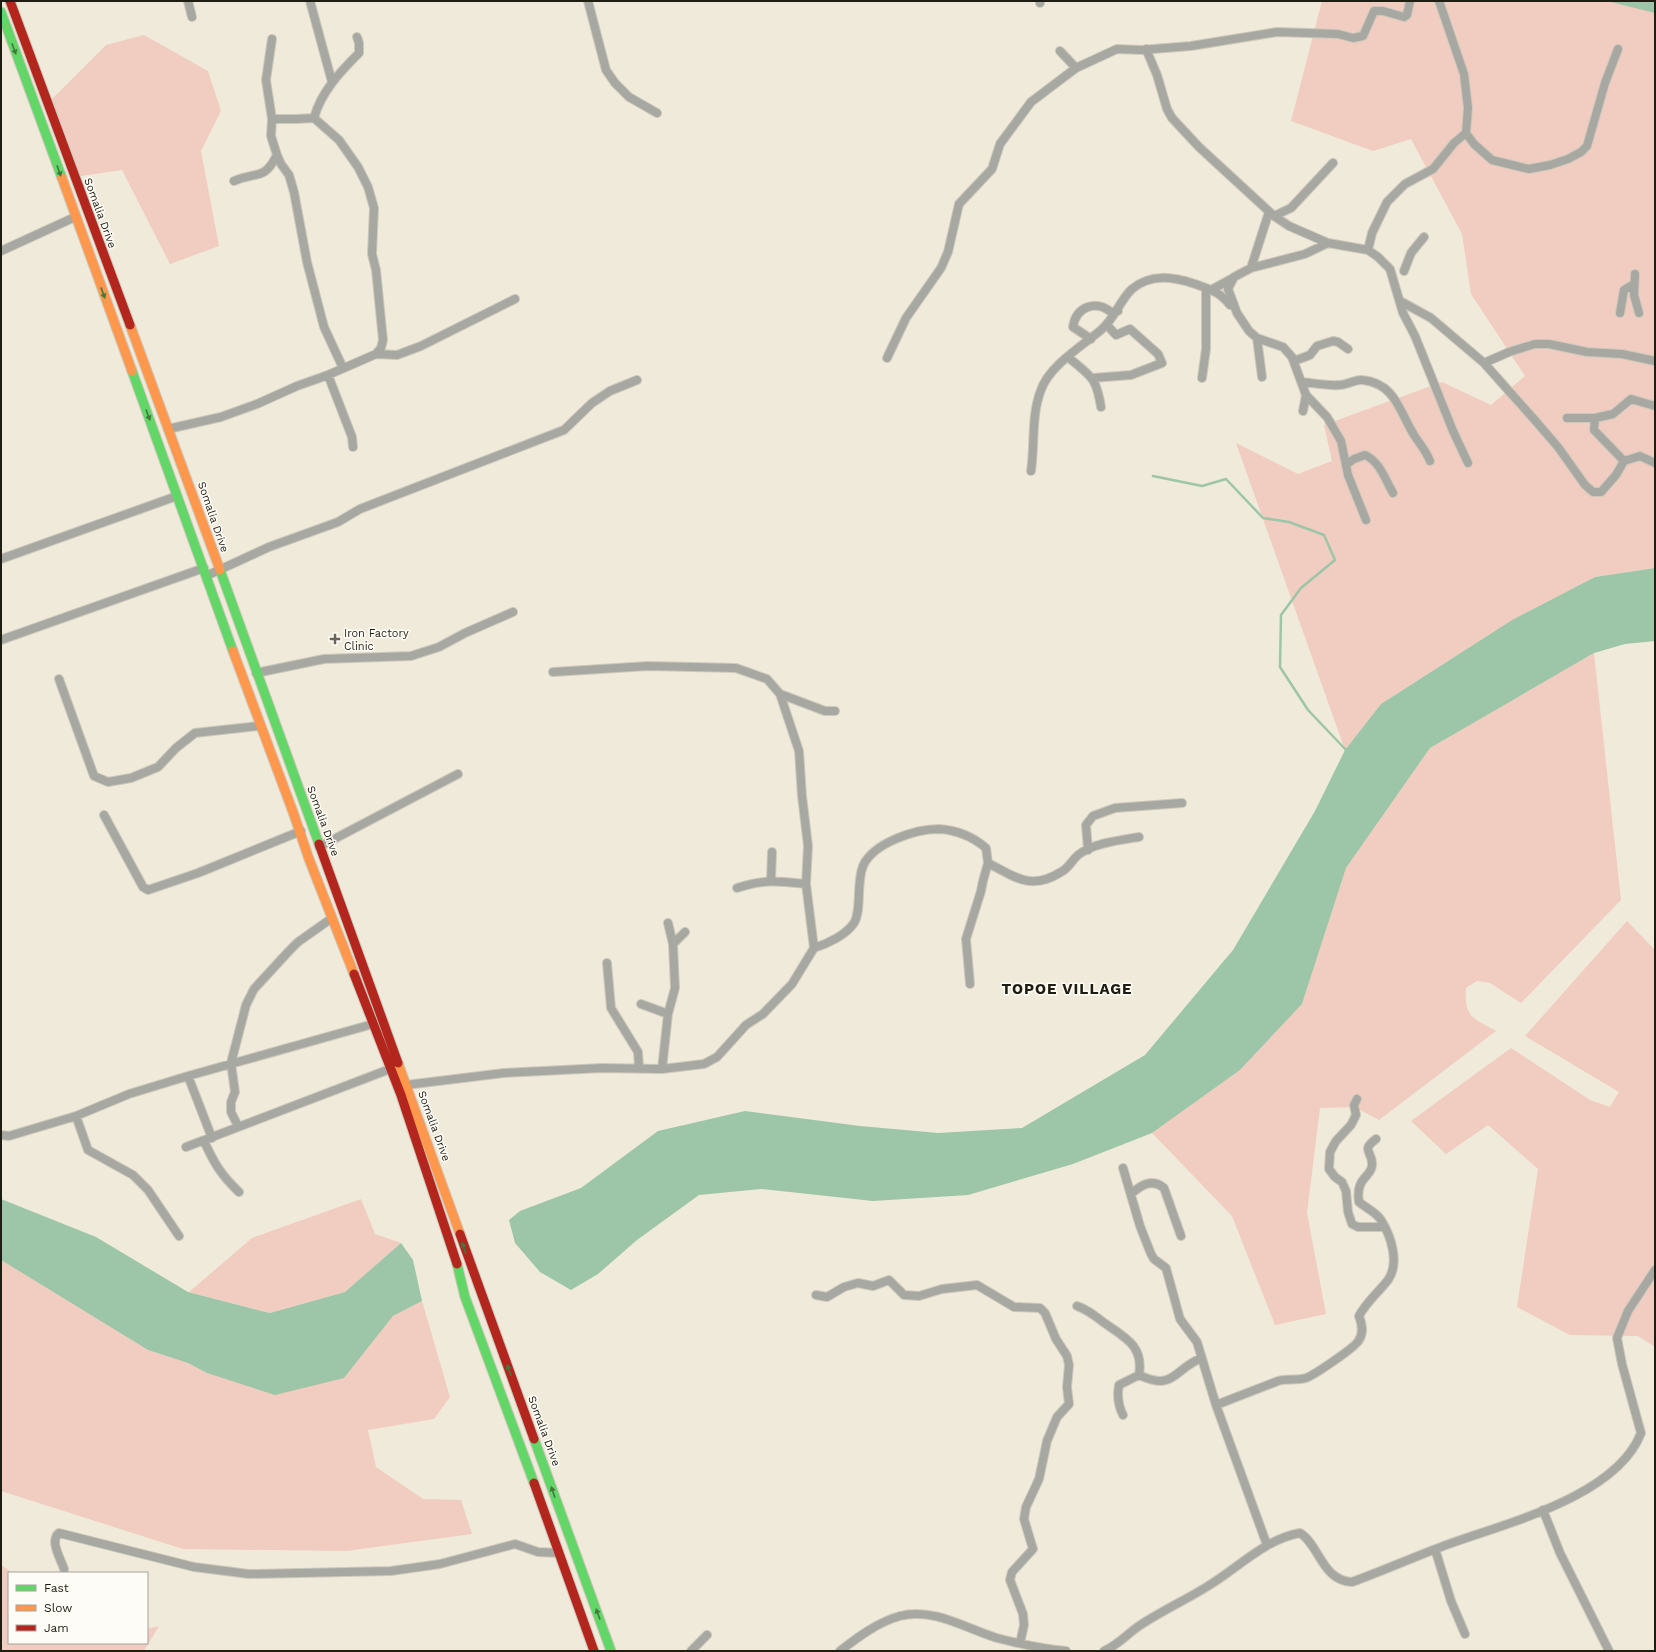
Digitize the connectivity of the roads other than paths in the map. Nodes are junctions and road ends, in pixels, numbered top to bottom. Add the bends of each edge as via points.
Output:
1 (10, 1) edge
2 (188, 1) edge
3 (310, 1) edge
4 (588, 1) edge
5 (1410, 1) edge
6 (1439, 1) edge
7 (1, 12) edge
8 (192, 18) dead end
9 (357, 37) dead end
10 (272, 39) dead end
11 (1146, 49) junction
12 (1618, 49) dead end
13 (1060, 51) dead end
14 (1076, 68) junction
15 (332, 82) junction
16 (657, 113) dead end
17 (314, 118) junction
18 (272, 119) junction
19 (1466, 133) junction
20 (277, 155) junction
21 (1333, 163) dead end
22 (234, 182) dead end
23 (1272, 214) junction
24 (75, 217) junction
25 (1424, 237) dead end
26 (1328, 243) junction
27 (1368, 250) junction
28 (1, 251) edge
29 (1251, 268) junction
30 (1404, 271) dead end
31 (1635, 274) dead end
32 (1234, 277) junction
33 (1634, 284) junction
34 (1210, 289) junction
35 (515, 299) dead end
36 (1400, 301) junction
37 (1118, 311) junction
38 (1639, 312) dead end
39 (1237, 313) junction
40 (1620, 313) dead end
41 (1107, 325) junction
42 (1257, 338) junction
43 (1090, 339) junction
44 (1348, 349) dead end
45 (376, 354) junction
46 (1068, 357) junction
47 (887, 358) dead end
48 (1294, 361) junction
49 (1655, 361) edge
50 (1484, 363) junction
51 (343, 368) junction
52 (328, 375) junction
53 (1262, 377) dead end
54 (1093, 378) junction
55 (1202, 378) dead end
56 (637, 380) dead end
57 (1302, 382) junction
58 (1306, 396) junction
59 (1655, 406) edge
60 (1101, 407) dead end
61 (1303, 411) dead end
62 (1568, 418) dead end
63 (1595, 418) junction
64 (168, 429) junction
65 (353, 447) dead end
66 (1430, 461) dead end
67 (1624, 461) junction
68 (1468, 463) dead end
69 (1655, 463) edge
70 (1346, 464) junction
71 (1031, 471) dead end
72 (1393, 493) dead end
73 (177, 496) junction
74 (1366, 520) dead end
75 (1, 559) edge
76 (220, 571) junction
77 (205, 572) junction
78 (513, 612) dead end
79 (1, 640) edge
80 (553, 672) dead end
81 (256, 673) junction
82 (59, 679) dead end
83 (780, 694) junction
84 (835, 711) dead end
85 (259, 726) junction
86 (458, 774) dead end
87 (1182, 803) dead end
88 (104, 816) dead end
89 (301, 832) junction
90 (1139, 837) dead end
91 (319, 846) junction
92 (1088, 850) junction
93 (772, 852) dead end
94 (988, 863) junction
95 (771, 880) junction
96 (806, 884) junction
97 (737, 888) dead end
98 (332, 918) junction
99 (668, 922) dead end
100 (685, 932) dead end
101 (674, 944) junction
102 (814, 948) junction
103 (607, 963) dead end
104 (970, 984) dead end
105 (641, 1004) dead end
106 (668, 1014) junction
107 (373, 1024) junction
108 (232, 1064) junction
109 (639, 1068) junction
110 (390, 1069) junction
111 (662, 1069) junction
112 (188, 1076) junction
113 (406, 1085) junction
114 (1357, 1099) dead end
115 (76, 1116) junction
116 (238, 1126) junction
117 (1, 1135) edge
118 (208, 1139) junction
119 (1376, 1139) dead end
120 (186, 1147) dead end
121 (1123, 1168) dead end
122 (239, 1192) dead end
123 (1131, 1194) junction
124 (1384, 1227) junction
125 (179, 1236) dead end
126 (1181, 1236) dead end
127 (1655, 1270) edge
128 (816, 1295) dead end
129 (1077, 1306) dead end
130 (1202, 1358) junction
131 (1139, 1375) junction
132 (1216, 1405) junction
133 (1123, 1415) dead end
134 (1543, 1510) junction
135 (1267, 1545) junction
136 (1435, 1549) junction
137 (559, 1553) junction
138 (64, 1569) dead end
139 (1465, 1634) dead end
140 (707, 1635) dead end
141 (1020, 1643) junction
142 (594, 1651) edge
143 (611, 1651) edge
144 (691, 1651) edge
145 (840, 1651) edge
146 (1066, 1651) edge
147 (1104, 1651) edge
148 (1608, 1651) edge

1 - 64 main road, Somalia Drive
2 - 8 street
3 - 15 street
4 - 16 street via 606,70 629,97
5 - 11 street via 1407,15 1404,17 1383,10 1374,11 1363,36 1359,37 1277,32 1191,46
6 - 19 street via 1464,74 1468,108
7 -> 24 main road, Somalia Drive
9 - 15 street via 359,54
10 - 18 street via 266,80
11 - 14 street via 1117,49
11 - 23 street via 1172,118 1199,147
12 - 19 street via 1605,83 1587,146 1581,152 1550,165 1529,169 1492,160
13 - 14 street
14 - 47 street via 1031,102 1000,144 992,169 959,204 948,252 941,268 906,318
15 - 17 street via 319,102
17 - 18 street
17 - 45 street via 339,140 347,151 368,187 374,208 372,254 383,340
18 - 20 street via 271,136
19 - 27 street via 1454,143 1433,169 1405,184 1387,202 1372,234
20 - 22 street via 270,168 263,174 244,177
20 - 51 street via 289,175 294,192 307,262 324,327
21 - 23 street via 1291,208
23 - 26 street via 1289,226
23 - 29 street
24 - 28 street
24 -> 73 main road, Somalia Drive
25 - 30 street via 1411,253
26 - 27 street
26 - 29 street via 1305,254
27 - 36 street via 1390,269
29 - 32 street
31 - 33 street
32 - 34 street
32 - 39 street via 1228,289
33 - 38 street via 1634,301
33 - 40 street via 1624,290
34 - 37 street via 1175,278 1149,280 1130,291
34 - 39 street via 1228,302
34 - 55 street
35 - 45 street via 421,346 398,355
36 - 50 street via 1431,318
36 - 68 street
37 - 41 street
37 - 43 street via 1111,312 1105,307 1091,305 1083,308 1073,327
39 - 42 street
41 - 43 street
41 - 54 street via 1116,335 1130,329 1158,354 1162,363 1131,375
42 - 48 street via 1283,347
42 - 53 street
43 - 46 street
44 - 48 street via 1333,341 1317,346 1310,355
45 - 51 street
46 - 54 street
46 - 71 street via 1047,379 1041,390 1035,418
48 - 57 street
49 - 50 street via 1622,354 1587,352 1550,344 1535,344
50 - 67 street via 1534,418 1593,492 1605,489
51 - 52 street
52 - 64 street via 221,417
52 - 65 street via 352,437
54 - 60 street via 1098,388
56 - 76 street via 598,398 564,430 360,509 338,522 268,546
57 - 58 street
57 - 66 street via 1339,386 1361,379 1379,385 1392,394 1403,410
58 - 61 street
58 - 70 street via 1331,423 1341,441
59 - 63 street via 1631,399 1613,414
62 - 63 street
63 - 67 street via 1594,430
64 - 76 main road, Somalia Drive
67 - 69 street via 1640,456
70 - 72 street via 1364,455 1368,457 1376,462
70 - 74 street
73 - 75 street
73 - 77 main road, Somalia Drive
76 - 77 street
76 - 81 main road, Somalia Drive
77 - 79 street
77 - 85 main road, Somalia Drive
78 - 81 street via 439,647 411,656 324,659
80 - 83 street via 648,666 736,668 767,679
81 - 91 main road, Somalia Drive
82 - 85 street via 94,776 108,782 131,778 158,767 195,733
83 - 84 street via 824,711
83 - 96 street via 799,751 808,846
85 - 89 main road, Somalia Drive
86 - 91 street
87 - 92 street via 1115,808 1093,816 1086,825
88 - 89 street via 143,887 148,890
89 - 98 main road, Somalia Drive
90 - 92 street
91 - 113 main road, Somalia Drive
92 - 94 street via 1078,855 1061,873 1041,880 1025,882
93 - 95 street
94 - 102 street via 986,848 981,843 955,832 939,829 896,838 870,855 863,866 859,878 857,914 851,927 826,944
94 - 104 street via 982,891 966,939
95 - 96 street
95 - 97 street
96 - 102 street
98 - 107 main road, Somalia Drive
98 - 108 street via 298,942 254,989 246,1005
99 - 101 street
100 - 101 street
101 - 106 street via 676,988
102 - 111 street via 792,984 717,1057 704,1064
103 - 109 street via 611,1008 638,1052
105 - 106 street
106 - 111 street
107 - 108 street
107 - 110 main road, Somalia Drive
108 - 112 street
108 - 116 street via 235,1092 231,1112
109 - 111 street
109 - 113 street via 504,1073
110 - 116 street
110 - 137 main road, Somalia Drive via 401,1095 458,1268 465,1297
112 - 115 street via 129,1094
112 - 118 street
143 -> 113 main road, Somalia Drive
114 - 124 street via 1354,1105 1356,1115 1351,1126 1336,1141 1330,1152 1329,1169 1346,1190 1352,1224 1358,1227
115 - 117 street via 9,1136
115 - 125 street via 88,1150 133,1174 148,1190
116 - 118 street
118 - 120 street
118 - 122 street via 214,1164 222,1176
119 - 124 street via 1368,1145 1371,1171 1361,1181 1358,1196 1359,1202 1380,1219
121 - 123 street
123 - 126 street via 1140,1186 1151,1182 1161,1185
123 - 130 street via 1151,1254 1166,1268 1180,1319 1197,1342
124 - 132 street via 1395,1256 1394,1270 1365,1304 1359,1316 1362,1332 1359,1342 1308,1377 1296,1380 1286,1378
127 - 134 street via 1628,1311 1617,1338 1640,1425 1638,1442 1618,1467 1604,1479 1577,1496
128 - 141 street via 827,1297 844,1287 858,1283 873,1286 888,1280 904,1295 919,1296 942,1289 977,1285 1014,1308 1040,1308 1045,1313 1056,1339 1067,1356 1069,1365 1066,1387 1069,1404 1057,1417 1047,1441 1039,1479 1026,1507 1024,1519 1033,1549 1012,1572 1010,1580 1024,1625
129 - 131 street via 1096,1315 1131,1342 1140,1360
130 - 131 street via 1192,1361 1179,1374 1168,1380 1158,1382
130 - 132 street
131 - 133 street via 1118,1385 1117,1392
132 - 135 street
134 - 136 street
134 - 148 street via 1560,1553
135 - 136 street via 1300,1533 1306,1536 1322,1564 1344,1582 1352,1582
135 - 147 street via 1212,1584 1138,1627
136 - 139 street via 1451,1601
137 - 138 street via 538,1552 515,1544 440,1564 391,1571 248,1574 194,1567 59,1532 55,1546
137 - 142 main road, Somalia Drive
140 - 144 street
141 - 145 street via 925,1614 913,1614 887,1620
141 - 146 street

